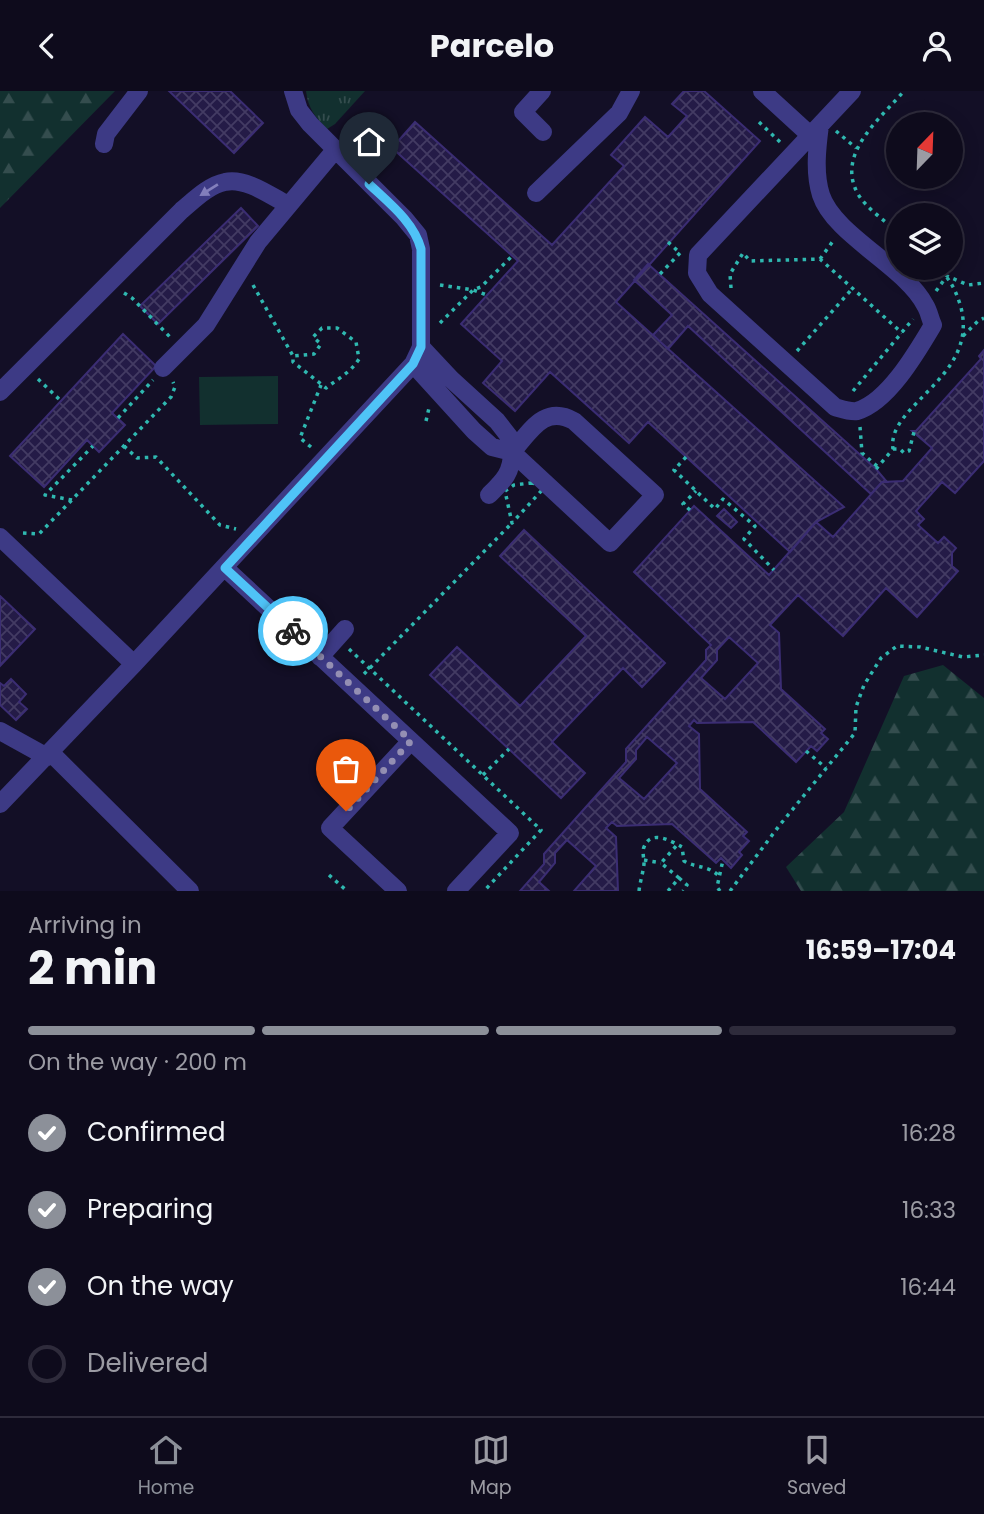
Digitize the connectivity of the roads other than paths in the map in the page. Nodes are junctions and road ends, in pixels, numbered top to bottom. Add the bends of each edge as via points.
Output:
1 (139, 91) edge
2 (293, 91) edge
3 (542, 91) edge
4 (631, 91) edge
5 (762, 91) edge
6 (852, 91) edge
7 (815, 130) junction
8 (543, 132) dead end
9 (104, 144) dead end
10 (335, 150) junction
11 (536, 193) dead end
12 (288, 205) junction
13 (421, 347) junction
14 (413, 364) junction
15 (163, 369) road end
16 (0, 392) edge
17 (512, 452) junction
18 (489, 495) dead end
19 (0, 537) edge
20 (225, 568) junction
21 (350, 636) road end
22 (320, 657) junction
23 (134, 664) junction
24 (0, 731) edge
25 (411, 741) junction
26 (49, 755) junction
27 (0, 804) edge
28 (190, 891) edge
29 (398, 891) edge
30 (456, 891) edge

1 - 9 lane via 106,134
2 - 10 lane via 299,110
3 - 8 lane via 523,112
4 - 11 lane via 619,113
5 - 7 lane
6 - 7 lane
7 - 7 lane via 698,255 697,273 710,294 835,407 854,412 876,402 918,352 933,325 925,303 841,224 822,198
10 - 12 lane
10 - 13 lane via 418,235
12 - 15 lane via 242,264 206,325
12 -> 16 lane via 255,188 226,181 209,188
13 - 14 lane
13 - 17 lane via 497,421 511,439
14 - 17 lane via 474,431 492,447
14 - 20 lane
17 - 17 lane via 610,543 655,495 564,415 540,421
17 - 18 lane via 507,478
19 - 23 lane
20 - 22 lane
20 - 23 lane
21 - 22 lane
22 - 25 lane
23 - 26 lane
24 - 26 lane
25 - 29 lane via 330,828
25 - 30 lane via 510,833
26 - 27 lane
26 - 28 lane

